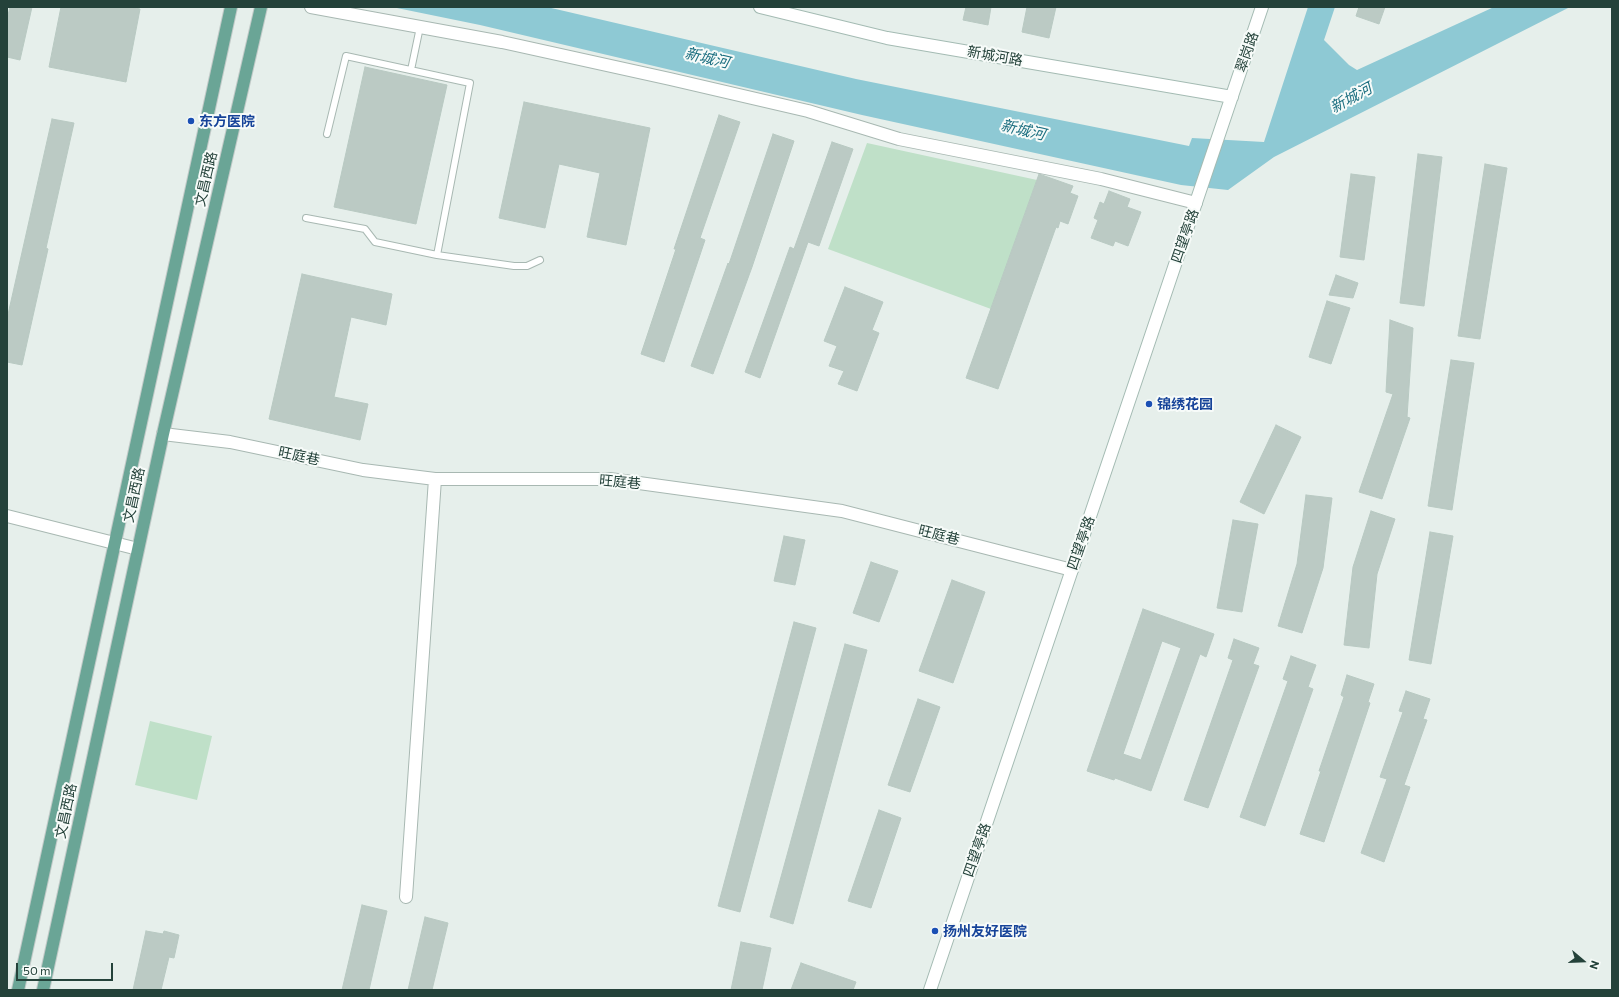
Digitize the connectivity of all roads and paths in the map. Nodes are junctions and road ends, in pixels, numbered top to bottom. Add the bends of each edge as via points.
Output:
1 (230, 7) edge
2 (261, 7) edge
3 (311, 7) edge
4 (760, 7) edge
5 (1262, 7) edge
6 (420, 27) junction
7 (411, 70) junction
8 (1232, 97) junction
9 (327, 134) dead end
10 (1196, 203) junction
11 (306, 218) dead end
12 (437, 256) junction
13 (540, 260) dead end
14 (163, 434) junction
15 (435, 479) junction
16 (7, 516) edge
17 (115, 544) junction
18 (138, 549) junction
19 (1072, 570) junction
20 (406, 897) dead end
21 (17, 989) edge
22 (44, 990) edge
23 (930, 990) edge

1 - 17 main road, 文昌西路
2 - 14 main road, 文昌西路
3 - 6 street
4 - 8 street, 新城河路 via 887,38
5 - 8 street, 翠岗路
6 - 7 lane
6 - 10 street via 670,79 808,111 899,139 1101,179
7 - 9 lane via 346,56
7 - 12 lane via 470,83
8 - 10 street, 四望亭路
10 - 19 street, 四望亭路
11 - 12 lane via 365,229 375,242
12 - 13 lane via 514,266 528,266
14 - 15 street, 旺庭巷 via 230,442 362,470
14 - 18 main road, 文昌西路
15 - 19 street, 旺庭巷 via 610,479 842,511
15 - 20 street
16 - 17 street
17 - 18 street
17 - 21 main road, 文昌西路
18 - 22 main road, 文昌西路
19 - 23 street, 四望亭路

